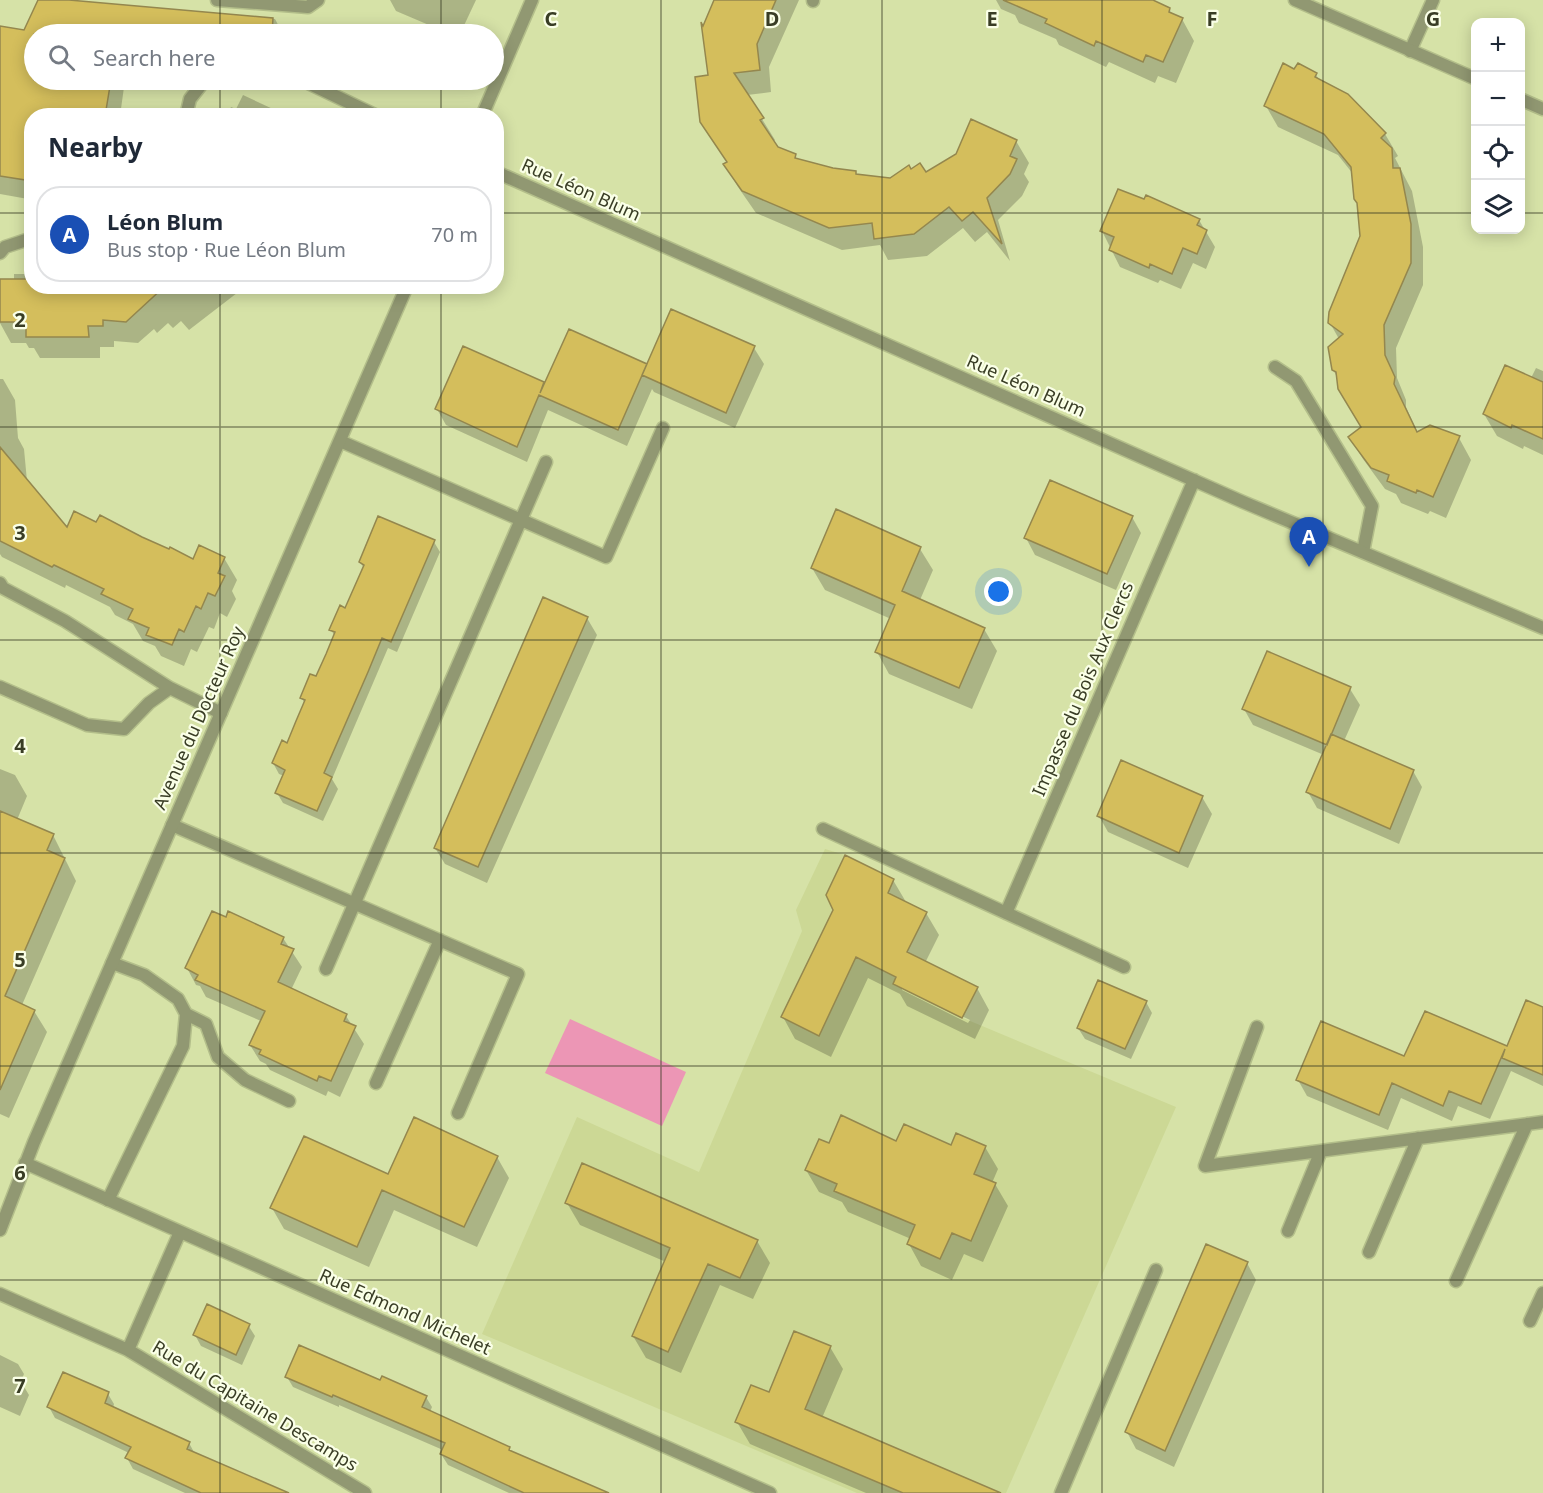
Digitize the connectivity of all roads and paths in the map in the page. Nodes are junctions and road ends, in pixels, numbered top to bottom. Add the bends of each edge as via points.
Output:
1 (217, 0) edge
2 (318, 0) edge
3 (532, 0) edge
4 (1295, 0) edge
5 (1433, 0) edge
6 (238, 1) edge
7 (1410, 51) junction
8 (504, 65) edge
9 (1471, 77) edge
10 (197, 90) edge
11 (323, 90) edge
12 (493, 90) edge
13 (1525, 101) edge
14 (188, 108) edge
15 (360, 108) edge
16 (485, 108) edge
17 (1543, 109) edge
18 (504, 176) edge
19 (24, 241) edge
20 (0, 253) edge
21 (404, 294) edge
22 (1275, 367) dead end
23 (663, 428) dead end
24 (340, 441) junction
25 (546, 462) dead end
26 (1194, 480) junction
27 (521, 520) junction
28 (1363, 552) junction
29 (0, 583) edge
30 (1543, 628) edge
31 (0, 687) edge
32 (170, 688) junction
33 (221, 713) junction
34 (172, 825) junction
35 (823, 829) dead end
36 (355, 904) junction
37 (1006, 913) junction
38 (440, 940) junction
39 (112, 963) junction
40 (1124, 967) dead end
41 (326, 969) dead end
42 (186, 1014) junction
43 (1257, 1026) dead end
44 (376, 1083) dead end
45 (289, 1101) dead end
46 (458, 1113) dead end
47 (1543, 1122) edge
48 (1527, 1124) junction
49 (1418, 1138) junction
50 (1321, 1151) junction
51 (25, 1163) junction
52 (108, 1200) junction
53 (0, 1230) edge
54 (1288, 1231) dead end
55 (180, 1232) junction
56 (1369, 1252) dead end
57 (1156, 1270) dead end
58 (1456, 1281) dead end
59 (1543, 1293) edge
60 (0, 1294) edge
61 (1530, 1321) dead end
62 (128, 1350) junction
63 (365, 1493) edge
64 (770, 1493) edge
65 (1061, 1493) edge

1 - 6 street
2 - 6 street via 308,7
3 - 8 street
4 - 7 street
5 - 7 street
7 - 9 street
10 - 14 street
11 - 15 street
12 - 16 street
13 - 17 street
18 - 26 street, Rue Léon Blum
19 - 20 street via 5,247
21 - 24 street, Avenue du Docteur Roy
22 - 28 street via 1296,381 1372,506
23 - 27 street via 606,557
24 - 27 street
24 - 33 street, Avenue du Docteur Roy
25 - 27 street
26 - 28 street, Rue Léon Blum
26 - 37 street, Impasse du Bois Aux Clercs
27 - 36 street
28 - 30 street, Rue Léon Blum
29 - 32 street
31 - 32 street via 87,725 124,729 149,702
32 - 33 street
33 - 34 street, Avenue du Docteur Roy
34 - 36 street
34 - 39 street, Avenue du Docteur Roy
35 - 37 street
36 - 38 street
36 - 41 street
37 - 40 street
38 - 44 street
38 - 46 street via 518,974
39 - 42 street via 144,975 178,999
39 - 51 street, Avenue du Docteur Roy
42 - 45 street via 206,1024 218,1057 245,1080
42 - 52 street via 183,1046
43 - 50 street via 1205,1167
47 - 48 street
48 - 49 street
48 - 58 street
49 - 50 street
49 - 56 street
50 - 54 street
51 - 52 street, Rue Edmond Michelet
51 - 53 street
52 - 55 street, Rue Edmond Michelet
55 - 62 street, Rue du Capitaine Descamps
55 - 64 street, Rue Edmond Michelet
57 - 65 street
59 - 61 street
60 - 62 street, Rue du Capitaine Descamps
62 - 63 street, Rue du Capitaine Descamps

